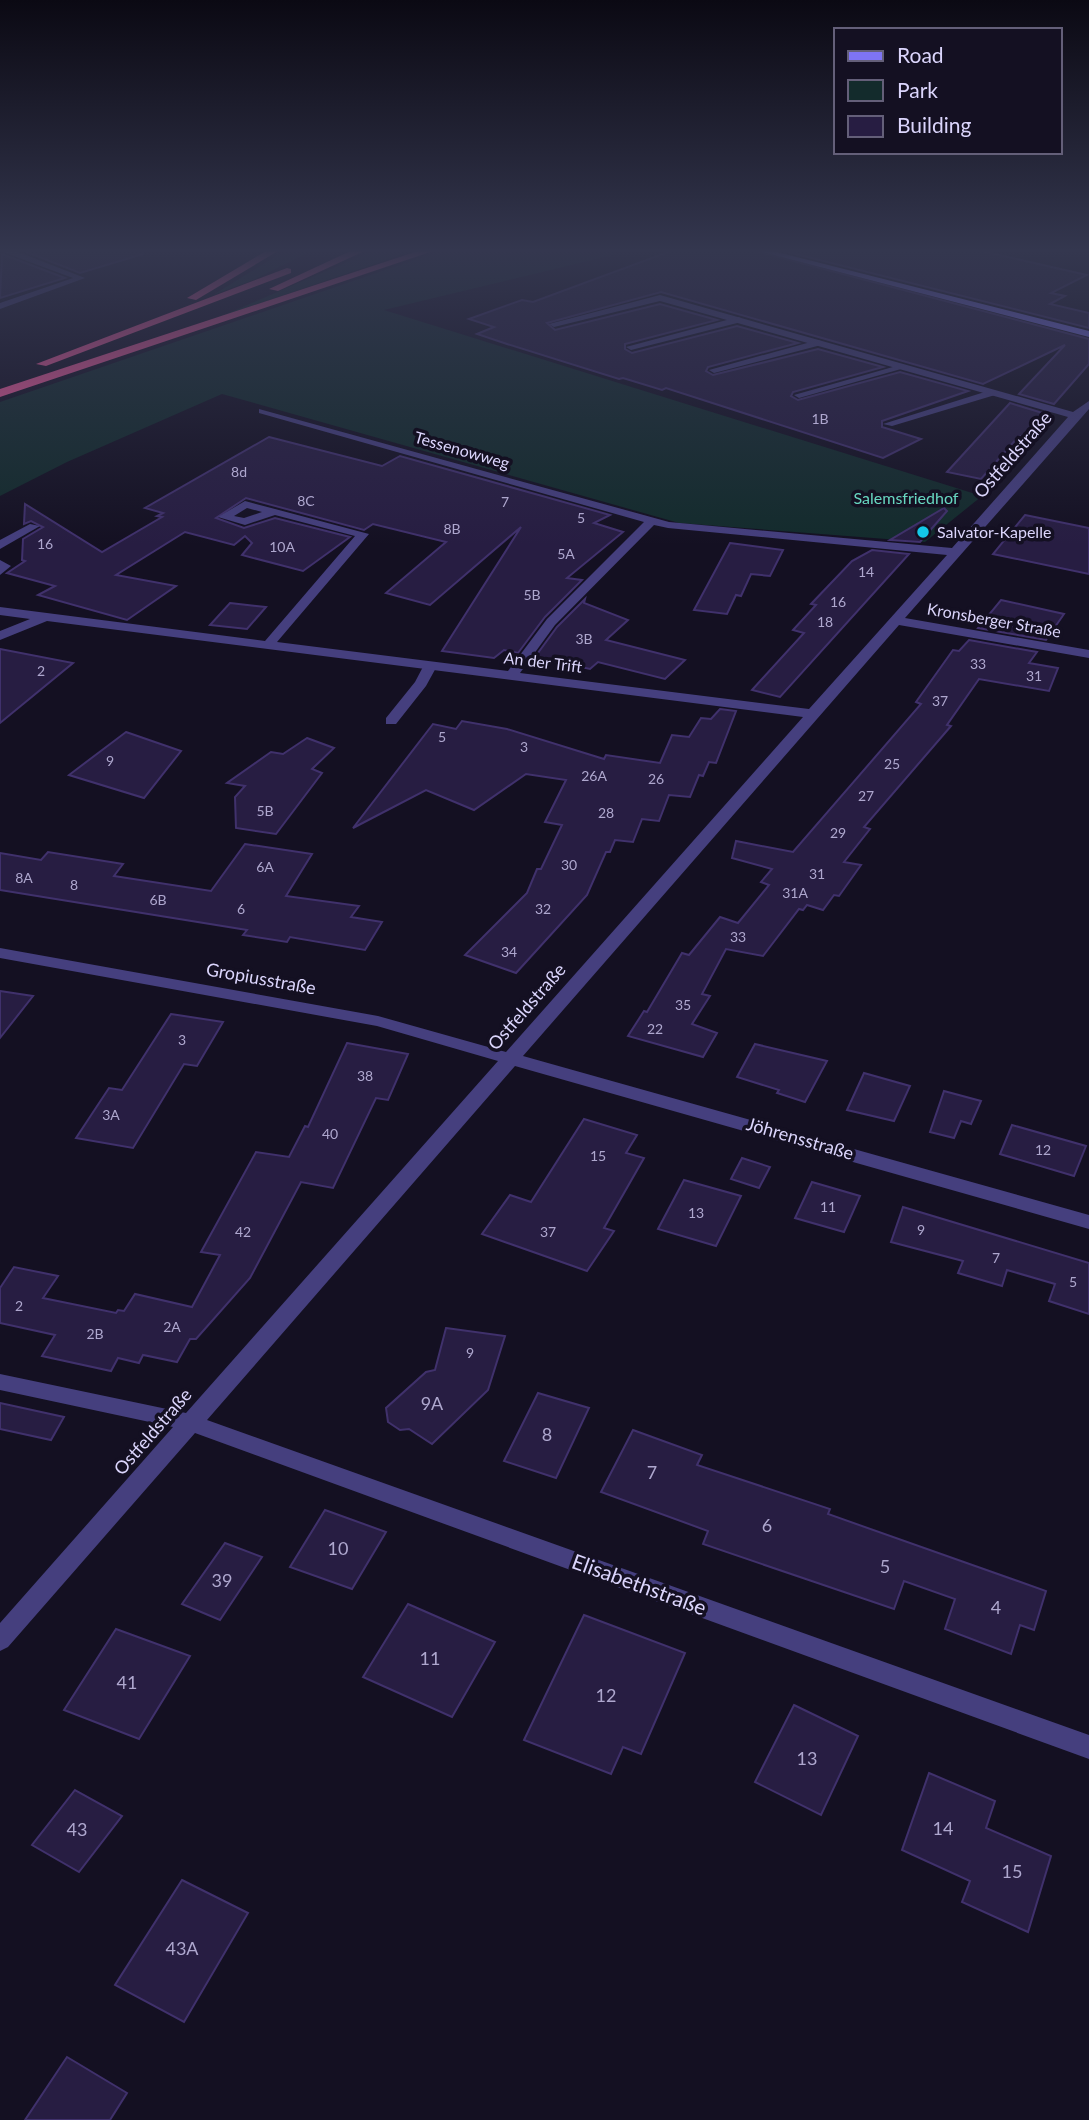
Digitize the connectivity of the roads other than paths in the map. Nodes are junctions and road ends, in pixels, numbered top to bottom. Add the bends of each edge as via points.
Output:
1 (88, 347) edge
2 (92, 347) edge
3 (122, 347) edge
4 (138, 347) edge
5 (803, 347) edge
6 (831, 347) edge
7 (73, 354) junction
8 (903, 368) junction
9 (24, 370) dead end
10 (714, 370) dead end
11 (0, 393) edge
12 (991, 393) junction
13 (799, 395) dead end
14 (1082, 410) edge
15 (262, 411) dead end
16 (888, 424) dead end
17 (275, 511) dead end
18 (652, 520) junction
19 (34, 526) dead end
20 (0, 545) edge
21 (956, 552) junction
22 (0, 564) edge
23 (0, 572) edge
24 (0, 611) edge
25 (45, 617) junction
26 (894, 620) junction
27 (0, 636) edge
28 (268, 645) junction
29 (1089, 654) edge
30 (430, 666) junction
31 (511, 676) junction
32 (813, 714) junction
33 (391, 721) dead end
34 (0, 953) edge
35 (512, 1056) junction
36 (1087, 1218) edge
37 (0, 1382) edge
38 (190, 1422) junction
39 (0, 1640) edge
40 (1089, 1747) edge

1 - 7 highway
2 - 7 highway
3 - 11 highway
4 - 11 highway
5 - 10 street
6 - 8 street
7 - 9 highway
8 - 12 street
8 - 13 street
12 - 14 street
12 - 16 street
14 - 21 street, Ostfeldstraße
15 - 18 street, Tessenowweg
17 - 28 street via 363,534
18 - 21 street, Tessenowweg
18 - 31 street via 551,622
19 - 20 street
21 - 26 street, Ostfeldstraße
22 - 23 street via 5,566
24 - 25 street, An der Trift
25 - 27 street
25 - 28 street, An der Trift
26 - 29 street, Kronsberger Straße
26 - 32 street, Ostfeldstraße
28 - 30 street, An der Trift
30 - 31 street, An der Trift
30 - 33 street
31 - 32 street, An der Trift
32 - 35 street, Ostfeldstraße
34 - 35 street, Gropiusstraße via 378,1021
35 - 36 street, Jöhrensstraße
35 - 38 street, Ostfeldstraße
37 - 38 street, Elisabethstraße
38 - 39 street, Ostfeldstraße
38 - 40 street, Elisabethstraße

